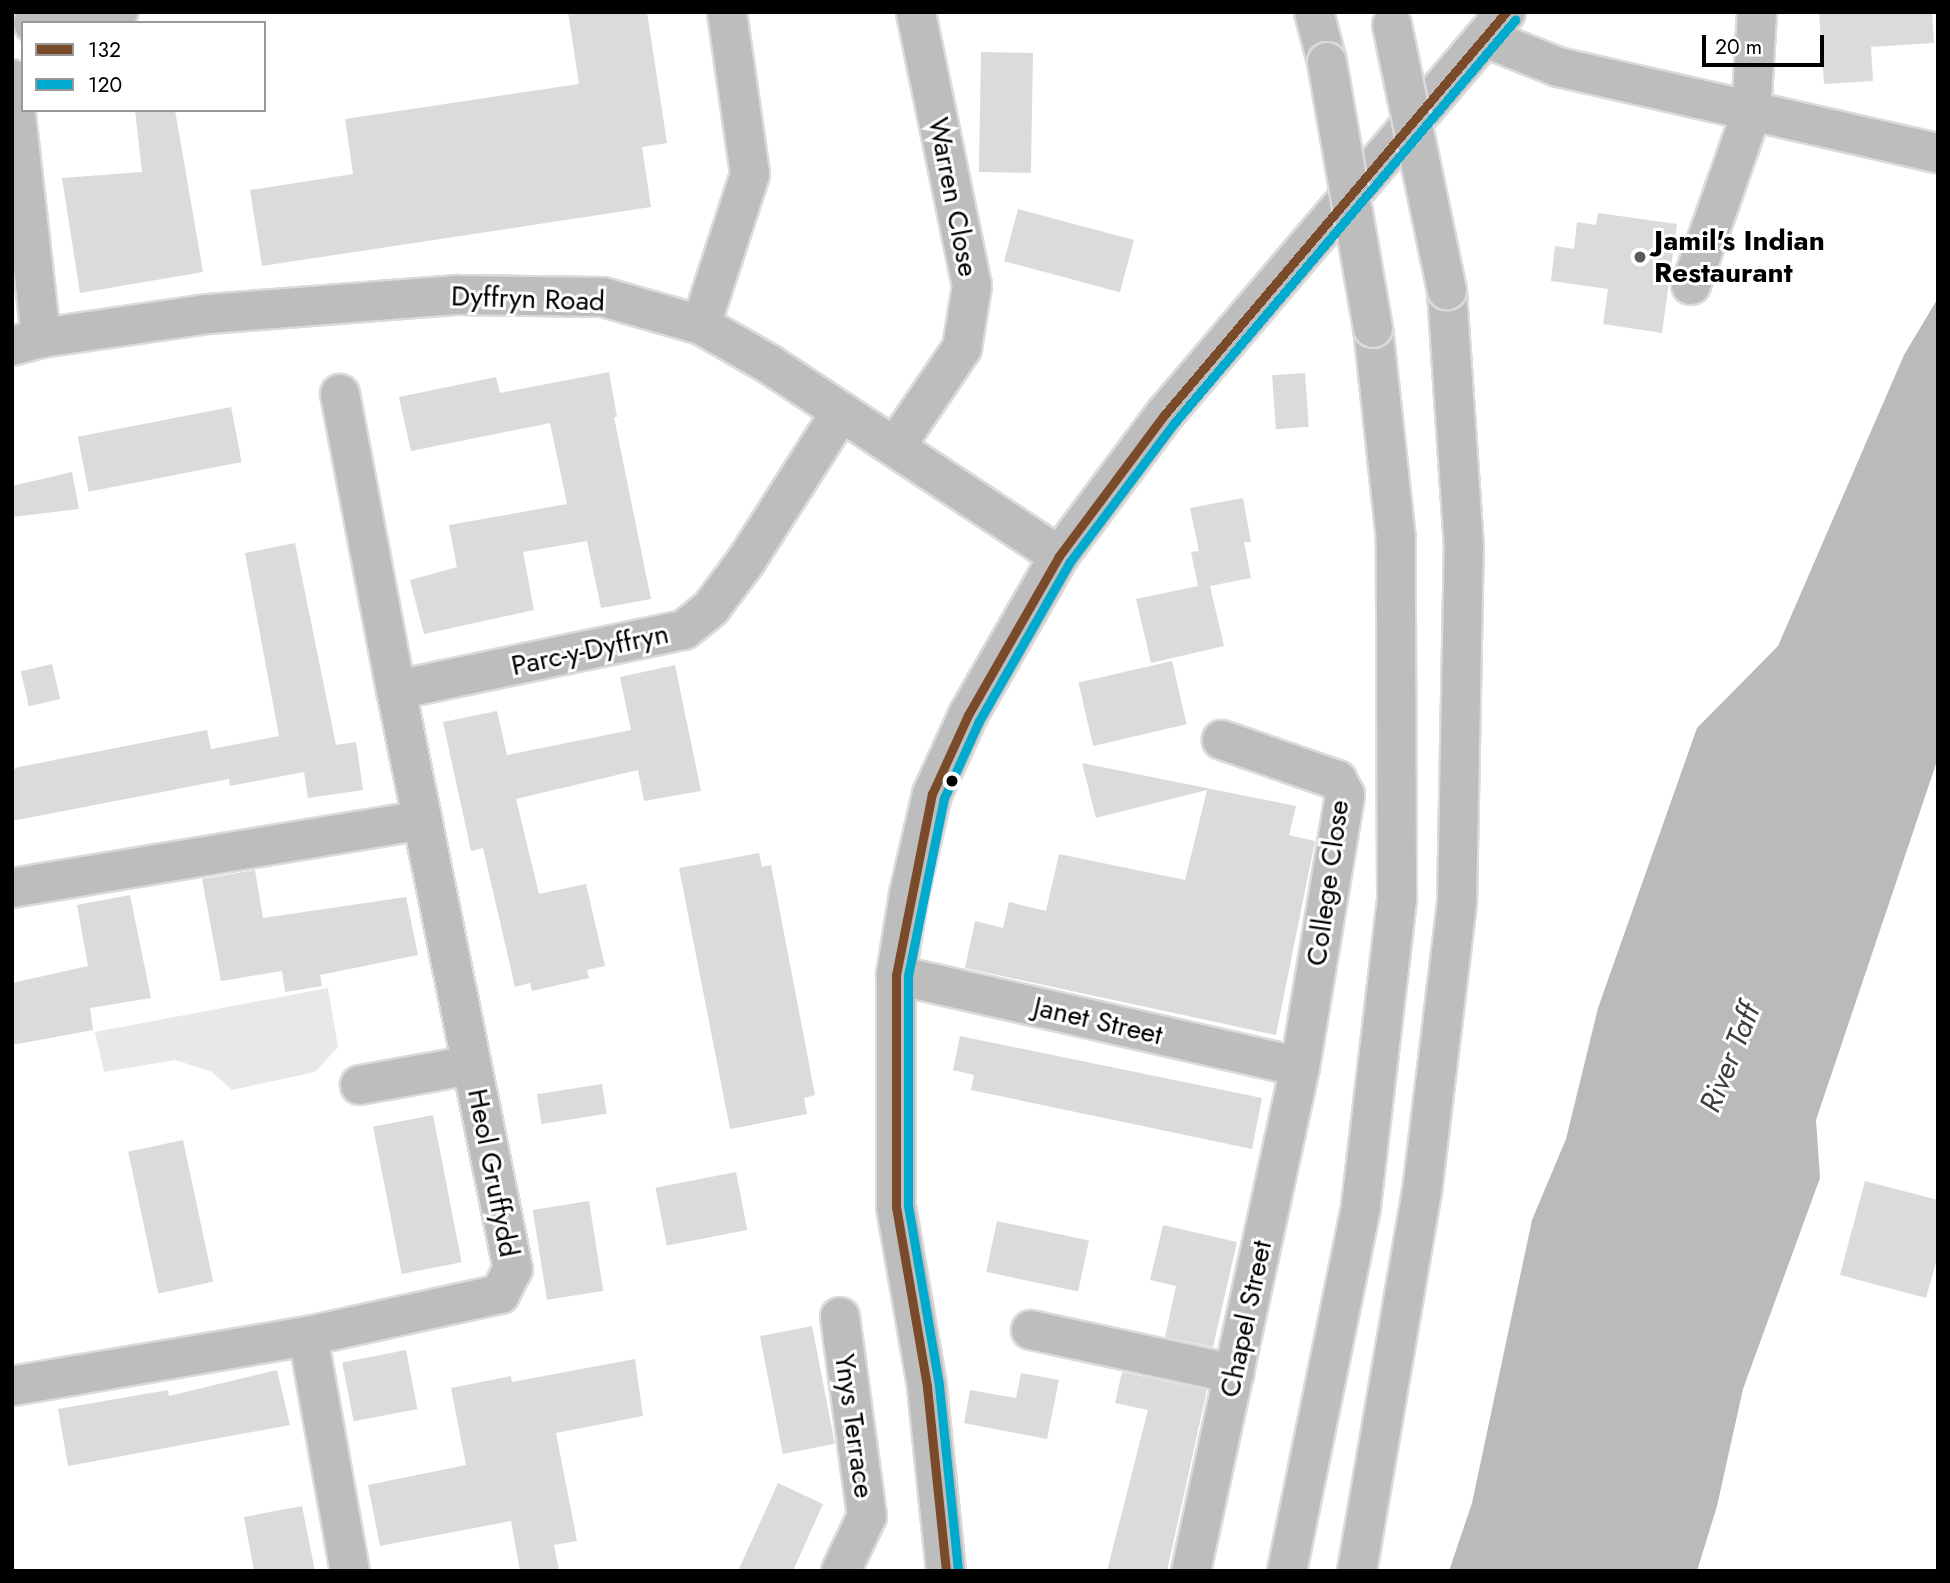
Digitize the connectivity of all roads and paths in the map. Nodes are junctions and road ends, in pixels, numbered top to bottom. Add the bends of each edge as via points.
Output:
1 (118, 12) edge
2 (727, 12) edge
3 (916, 12) edge
4 (1314, 12) edge
5 (1757, 12) edge
6 (1390, 19) edge
7 (48, 21) edge
8 (1497, 25) edge
9 (12, 79) edge
10 (1751, 114) junction
11 (1928, 150) edge
12 (1691, 285) dead end
13 (701, 325) junction
14 (26, 342) edge
15 (340, 394) dead end
16 (841, 412) junction
17 (895, 447) junction
18 (1059, 556) junction
19 (396, 690) junction
20 (1222, 740) dead end
21 (422, 820) junction
22 (12, 888) edge
23 (896, 975) junction
24 (471, 1065) junction
25 (1300, 1067) junction
26 (360, 1085) dead end
27 (839, 1317) dead end
28 (1031, 1330) dead end
29 (308, 1336) junction
30 (1234, 1374) junction
31 (12, 1386) edge
32 (350, 1571) edge
33 (841, 1571) edge
34 (946, 1571) edge
35 (1191, 1571) edge
36 (1287, 1571) edge
37 (1357, 1571) edge

1 - 7 main road
2 - 13 main road via 750,174
3 - 17 main road, Warren Close via 972,286 962,348
4 - 36 main road, bridge via 1327,62 1373,328 1396,538 1397,898 1362,1206
5 - 10 main road
6 - 37 main road, bridge via 1447,290 1464,548 1457,903 1422,1192
8 - 10 main road via 1558,67
8 - 18 main road via 1207,362
9 - 14 main road
10 - 11 main road
10 - 12 main road
13 - 14 main road, Dyffryn Road via 603,297 457,295 208,314
13 - 16 main road, Dyffryn Road
15 - 19 main road
16 - 17 main road, Dyffryn Road
16 - 19 main road, Parc-y-Dyffryn via 746,561 711,608 684,630
17 - 18 main road, Dyffryn Road
18 - 23 main road via 968,715 932,794
19 - 21 main road
20 - 25 main road, College Close via 1337,780 1344,789
21 - 22 main road
21 - 24 main road, Heol Gruffydd
23 - 25 main road, Janet Street
23 - 34 main road via 897,1207 927,1385
24 - 26 main road
24 - 29 main road, Heol Gruffydd via 513,1269 500,1294
25 - 30 main road, Chapel Street
27 - 33 main road, Ynys Terrace via 867,1516
28 - 30 main road
29 - 31 main road, Heol Gruffydd
29 - 32 main road
30 - 35 main road, Chapel Street

